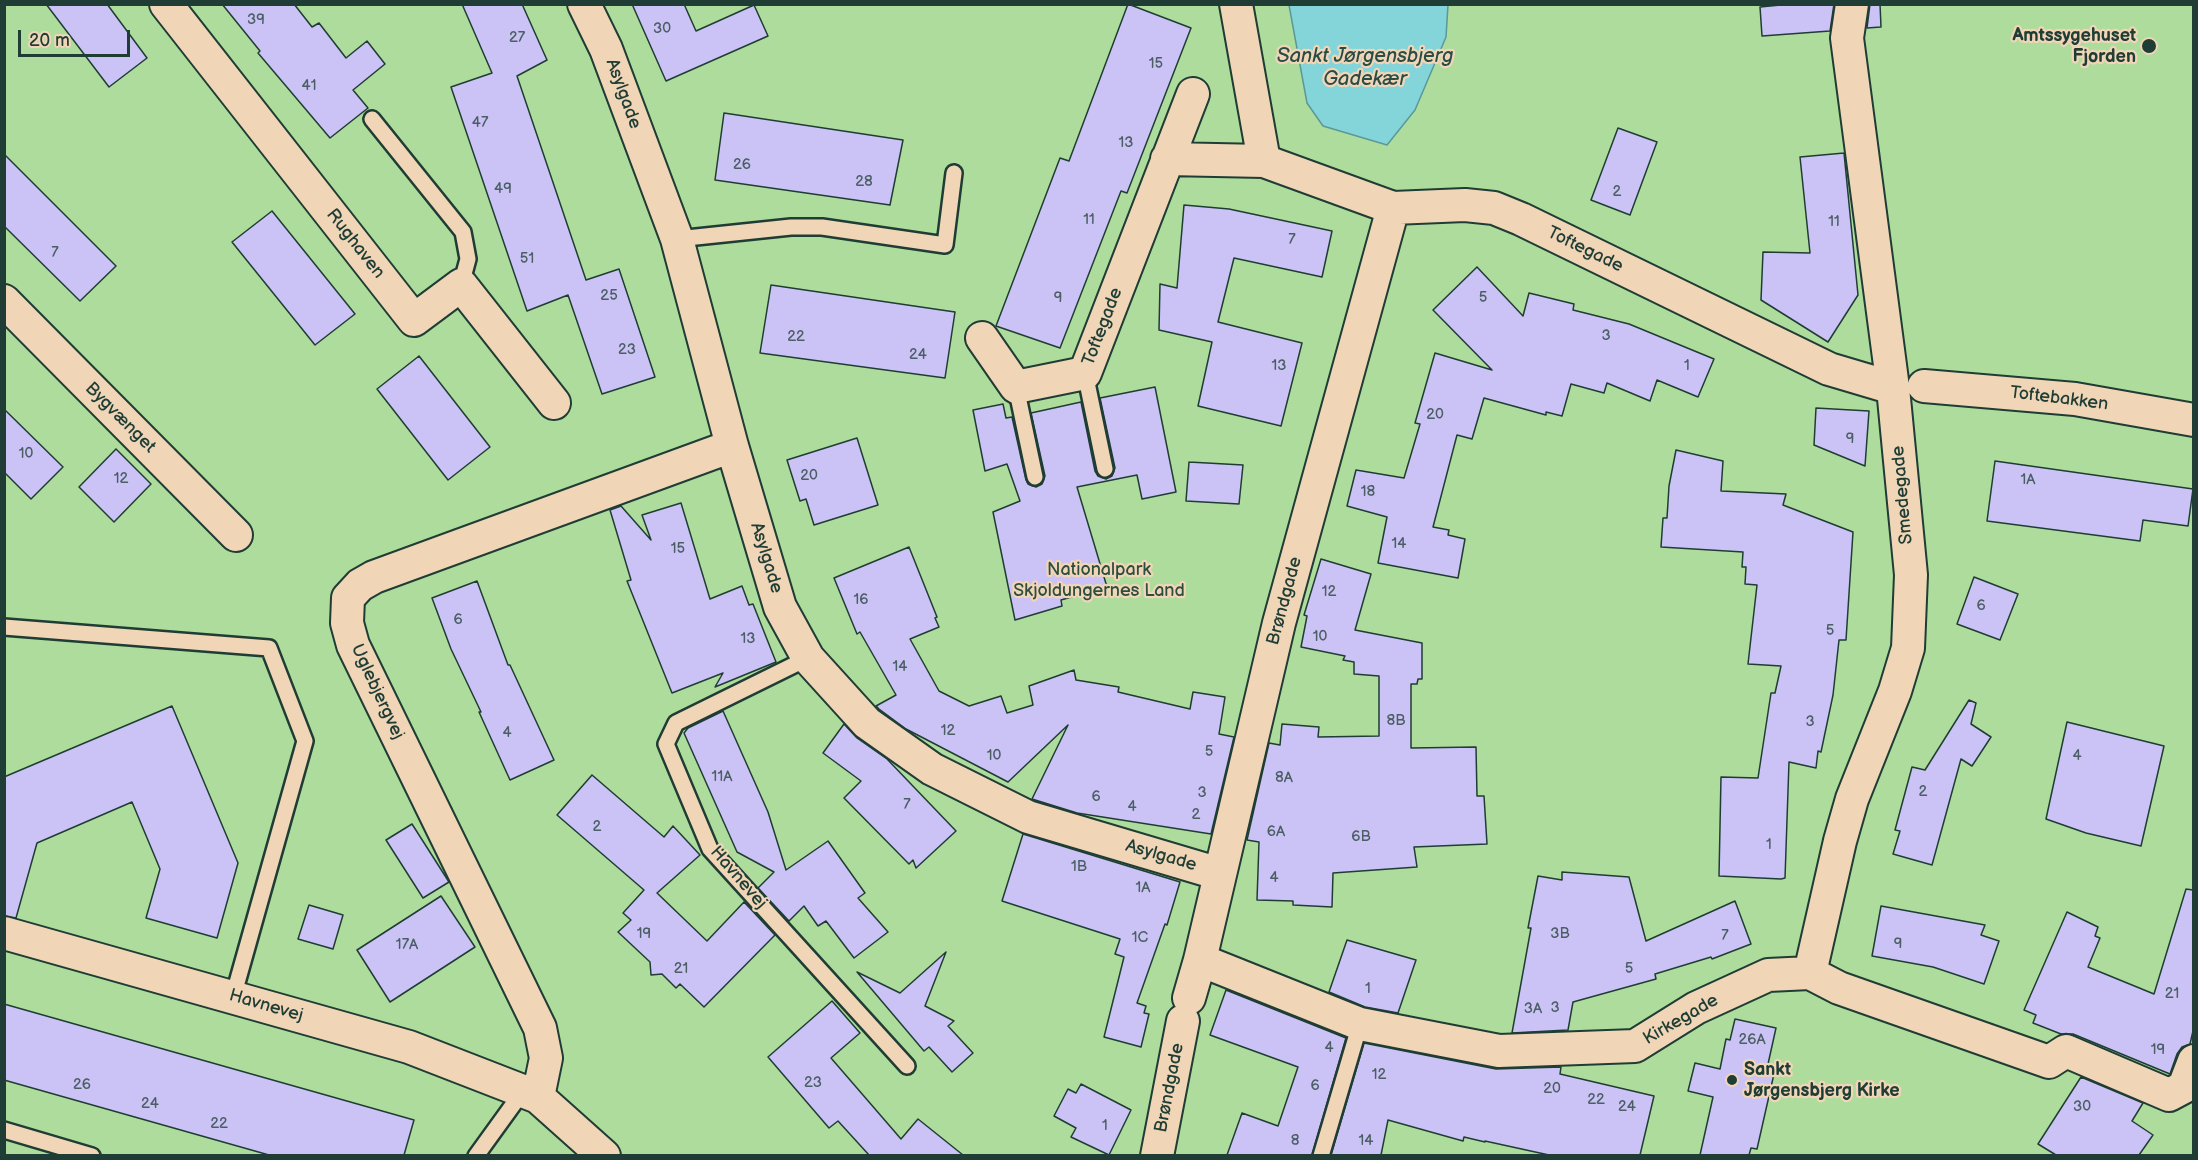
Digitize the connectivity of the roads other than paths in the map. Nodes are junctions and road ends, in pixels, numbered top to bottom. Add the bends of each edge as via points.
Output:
1 (166, 4) edge
2 (584, 4) edge
3 (1236, 4) edge
4 (1852, 4) edge
5 (1193, 93) dead end
6 (372, 119) dead end
7 (1167, 159) junction
8 (1264, 161) junction
9 (954, 173) dead end
10 (1393, 208) junction
11 (677, 239) junction
12 (461, 285) junction
13 (4, 301) edge
14 (982, 338) dead end
15 (1085, 373) junction
16 (1924, 386) dead end
17 (1016, 387) junction
18 (1893, 388) junction
19 (555, 403) dead end
20 (2193, 420) edge
21 (732, 446) junction
22 (1105, 468) dead end
23 (1035, 477) dead end
24 (236, 535) dead end
25 (4, 627) edge
26 (808, 658) junction
27 (1220, 874) junction
28 (4, 933) edge
29 (1200, 960) junction
30 (1810, 973) junction
31 (233, 997) junction
32 (1360, 1024) junction
33 (2193, 1061) edge
34 (907, 1066) dead end
35 (530, 1094) junction
36 (4, 1130) edge
37 (92, 1155) edge
38 (476, 1155) edge
39 (604, 1155) edge
40 (1157, 1155) edge
41 (1321, 1155) edge

1 - 12 street, Rughaven via 414,320
2 - 11 street, Asylgade via 606,49
3 - 8 street
4 - 18 street, Smedegade via 1848,38
5 - 7 street, Toftegade
6 - 12 lane via 463,232 468,259
7 - 8 street, Toftegade
7 - 15 street, Toftegade
8 - 10 street, Toftegade
9 - 11 lane via 945,245 822,227
10 - 18 street, Toftegade via 1494,208 1829,369
10 - 27 street, Brøndgade via 1279,623
11 - 21 street, Asylgade
12 - 19 street
13 - 24 street, Bygvænget
14 - 17 street
15 - 17 street, Toftegade
15 - 22 lane
16 - 20 street, Toftebakken via 2075,399
17 - 23 lane
18 - 30 street, Smedegade via 1911,575 1908,648 1852,799
21 - 26 street, Asylgade via 780,607
21 - 35 street, Uglebjergvej via 374,577 348,598 347,623 353,645 540,1028 546,1058
25 - 31 lane via 269,648 305,741
26 - 27 street, Asylgade via 867,723 932,769 1028,817
26 - 34 lane, Havnevej via 676,723 666,744 710,849
27 - 29 street, Brøndgade
28 - 31 street, Havnevej
29 - 32 street, Kirkegade
29 - 40 street, Brøndgade via 1186,1009
30 - 32 street, Kirkegade via 1768,975 1696,1008 1635,1046 1499,1051
30 - 33 street via 1839,988 2049,1062 2066,1051 2169,1095 2184,1087
31 - 35 street, Havnevej via 409,1047
32 - 41 lane
35 - 38 lane
35 - 39 street, Havnevej
36 - 37 lane

